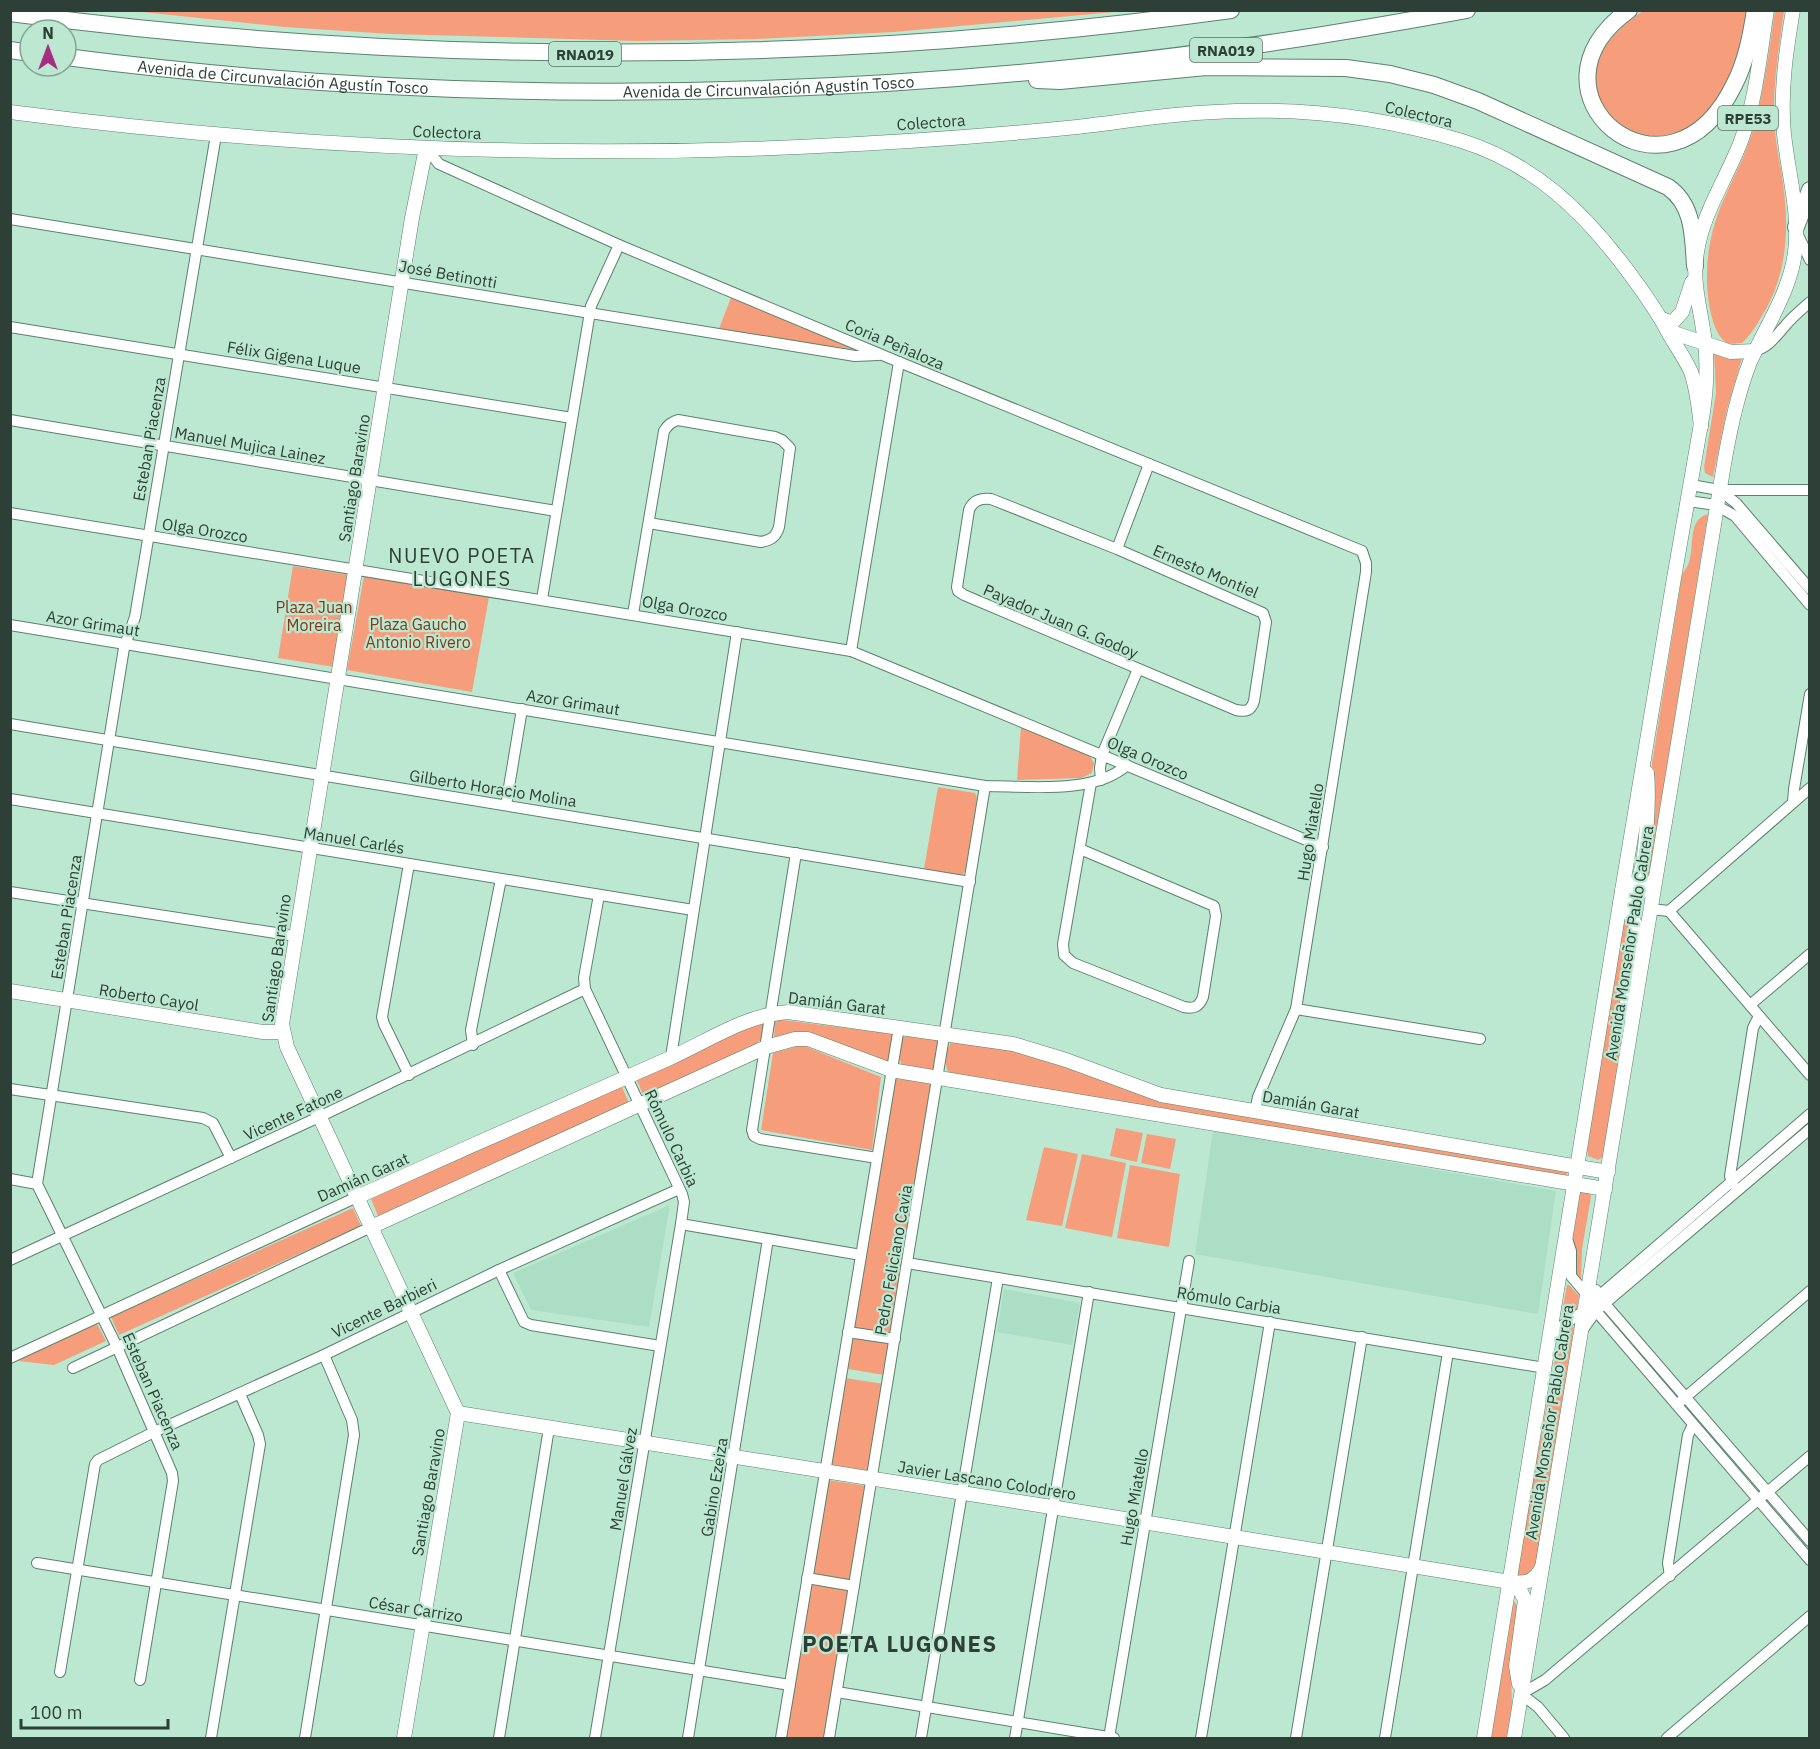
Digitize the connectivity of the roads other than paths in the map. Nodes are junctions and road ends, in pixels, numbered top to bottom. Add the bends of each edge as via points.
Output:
1 (1196, 10) edge
2 (1231, 10) edge
3 (1467, 10) edge
4 (1629, 10) edge
5 (1755, 10) edge
6 (1767, 10) edge
7 (1793, 10) edge
8 (10, 13) edge
9 (1160, 20) junction
10 (78, 58) edge
11 (982, 76) junction
12 (10, 112) edge
13 (216, 135) junction
14 (426, 148) junction
15 (1809, 190) edge
16 (10, 219) edge
17 (1796, 229) junction
18 (619, 245) junction
19 (196, 250) junction
20 (1809, 260) edge
21 (1695, 270) junction
22 (402, 282) junction
23 (1809, 302) edge
24 (590, 314) junction
25 (1665, 325) junction
26 (10, 327) edge
27 (1705, 342) junction
28 (1755, 351) junction
29 (179, 354) junction
30 (881, 355) junction
31 (899, 362) junction
32 (385, 387) junction
33 (572, 418) junction
34 (10, 420) edge
35 (1701, 427) junction
36 (163, 445) junction
37 (1149, 464) junction
38 (370, 481) junction
39 (1691, 485) junction
40 (1719, 490) junction
41 (1809, 490) edge
42 (1688, 501) junction
43 (1716, 505) junction
44 (556, 511) junction
45 (10, 513) edge
46 (649, 523) junction
47 (148, 536) junction
48 (1117, 549) junction
49 (1362, 551) joint
50 (356, 569) junction
51 (1809, 590) edge
52 (542, 599) junction
53 (1809, 605) edge
54 (633, 614) junction
55 (10, 625) edge
56 (737, 632) junction
57 (125, 643) junction
58 (851, 651) junction
59 (1138, 669) junction
60 (337, 679) junction
61 (1809, 694) edge
62 (522, 709) junction
63 (10, 724) edge
64 (109, 740) junction
65 (720, 742) junction
66 (1102, 755) junction
67 (1127, 765) junction
68 (322, 774) junction
69 (1096, 781) junction
70 (985, 786) junction
71 (1809, 788) edge
72 (10, 799) edge
73 (1793, 802) junction
74 (506, 805) junction
75 (98, 813) junction
76 (705, 838) junction
77 (1323, 846) junction
78 (309, 848) junction
79 (1080, 849) junction
80 (796, 853) junction
81 (409, 864) junction
82 (1656, 877) junction
83 (501, 879) junction
84 (970, 882) junction
85 (10, 892) edge
86 (599, 895) junction
87 (1621, 897) junction
88 (84, 903) junction
89 (1650, 909) junction
90 (693, 910) junction
91 (1670, 911) junction
92 (295, 936) junction
93 (1809, 954) edge
94 (585, 989) junction
95 (10, 990) edge
96 (68, 1000) junction
97 (1750, 1005) junction
98 (1296, 1009) junction
99 (771, 1013) junction
100 (1759, 1016) junction
101 (1632, 1024) junction
102 (899, 1027) junction
103 (282, 1032) junction
104 (946, 1034) junction
105 (1480, 1039) dead end
106 (473, 1045) junction
107 (766, 1047) junction
108 (671, 1057) junction
109 (891, 1070) junction
110 (409, 1075) junction
111 (1809, 1075) edge
112 (627, 1076) junction
113 (939, 1078) junction
114 (10, 1089) edge
115 (51, 1096) junction
116 (1210, 1104) junction
117 (639, 1105) junction
118 (1255, 1111) junction
119 (1809, 1114) edge
120 (319, 1117) junction
121 (1206, 1122) junction
122 (1809, 1129) edge
123 (231, 1158) junction
124 (877, 1158) junction
125 (1577, 1167) junction
126 (1608, 1172) junction
127 (10, 1179) edge
128 (37, 1184) junction
129 (1574, 1184) junction
130 (1734, 1186) junction
131 (679, 1189) junction
132 (1605, 1189) junction
133 (357, 1197) junction
134 (681, 1224) junction
135 (371, 1227) junction
136 (1566, 1235) junction
137 (64, 1236) junction
138 (768, 1239) junction
139 (861, 1255) junction
140 (10, 1260) edge
141 (1189, 1261) dead end
142 (907, 1263) junction
143 (499, 1270) junction
144 (998, 1278) junction
145 (1089, 1292) junction
146 (1809, 1292) edge
147 (1594, 1303) junction
148 (1181, 1307) junction
149 (410, 1312) junction
150 (101, 1316) junction
151 (1270, 1322) junction
152 (848, 1332) junction
153 (1362, 1337) junction
154 (895, 1339) junction
155 (1549, 1344) junction
156 (660, 1346) junction
157 (117, 1347) junction
158 (1448, 1352) junction
159 (324, 1355) junction
160 (11, 1358) edge
161 (73, 1368) dead end
162 (1545, 1368) junction
163 (240, 1394) junction
164 (1686, 1398) junction
165 (1677, 1405) junction
166 (458, 1413) junction
167 (1692, 1425) junction
168 (549, 1428) junction
169 (154, 1432) junction
170 (644, 1443) junction
171 (1809, 1456) edge
172 (734, 1457) junction
173 (825, 1472) junction
174 (871, 1479) junction
175 (964, 1493) junction
176 (1767, 1493) junction
177 (1758, 1501) junction
178 (1053, 1507) junction
179 (1144, 1522) junction
180 (1235, 1537) junction
181 (1809, 1541) edge
182 (1325, 1552) junction
183 (1809, 1560) edge
184 (37, 1563) dead end
185 (1415, 1566) junction
186 (1542, 1566) junction
187 (78, 1570) junction
188 (1670, 1576) junction
189 (807, 1578) junction
190 (156, 1582) junction
191 (1510, 1582) junction
192 (854, 1586) junction
193 (235, 1595) junction
194 (325, 1610) junction
195 (1809, 1616) edge
196 (422, 1626) junction
197 (515, 1639) junction
198 (609, 1655) junction
199 (699, 1670) junction
200 (60, 1672) dead end
201 (140, 1680) dead end
202 (790, 1685) junction
203 (837, 1692) junction
204 (1521, 1694) junction
205 (926, 1707) junction
206 (1017, 1722) junction
207 (211, 1738) edge
208 (305, 1738) edge
209 (404, 1738) edge
210 (499, 1738) edge
211 (595, 1738) edge
212 (688, 1738) edge
213 (781, 1738) edge
214 (829, 1738) edge
215 (921, 1738) edge
216 (1015, 1738) edge
217 (1112, 1738) edge
218 (1201, 1738) edge
219 (1296, 1738) edge
220 (1385, 1738) edge
221 (1484, 1738) edge
222 (1514, 1738) edge
223 (1564, 1738) edge
224 (1667, 1738) edge

1 - 9 highway
2 - 9 highway, RNA019
3 - 11 highway, Avenida de Circunvalación Agustín Tosco / RNA019 via 1224,50
4 - 5 highway via 1594,47 1588,87 1597,112 1608,127 1625,139 1659,146 1692,135 1723,105 1742,67
6 - 21 main road, RPE53 via 1745,130 1706,218
7 - 17 main road, Avenida Monseñor Pablo Cabrera / RPE53 via 1783,98
8 - 9 highway, RNA019 via 184,33 338,45 572,54 876,46
10 - 11 highway, Avenida de Circunvalación Agustín Tosco / RNA019 via 292,80 534,91 755,89
11 - 21 highway via 1060,81 1192,67 1291,67 1368,71 1422,82 1478,101 1668,188 1687,209
12 - 13 main road, Colectora
13 - 14 main road, Colectora
13 - 19 street, Esteban Piacenza
14 - 18 street, Coria Peñaloza via 439,164
14 - 22 main road, Santiago Baravino
14 - 25 main road, Colectora via 755,149 1020,132 1220,111 1299,112 1352,118 1465,142 1538,178 1588,221
15 - 17 highway
16 - 19 street, José Betinotti
17 - 20 street
17 - 28 main road, Avenida Monseñor Pablo Cabrera via 1788,279
18 - 24 street
18 - 30 street, Coria Peñaloza
19 - 22 street, José Betinotti
19 - 29 street, Esteban Piacenza
21 - 25 main road via 1679,317
21 - 27 main road
22 - 24 street, José Betinotti
22 - 32 main road, Santiago Baravino
23 - 28 street via 1772,342
24 - 30 street, José Betinotti via 855,356
24 - 33 street
25 - 27 main road
25 - 35 main road, Colectora via 1692,374
26 - 29 street, Félix Gigena Luque
27 - 28 main road via 1731,352
27 - 35 main road via 1706,387
28 - 40 main road, Avenida Monseñor Pablo Cabrera via 1736,406
29 - 32 street, Félix Gigena Luque
29 - 36 street, Esteban Piacenza
30 - 31 street, Coria Peñaloza
31 - 37 street, Coria Peñaloza
31 - 58 street
32 - 33 street, Félix Gigena Luque
32 - 38 main road, Santiago Baravino
33 - 44 street
34 - 36 street, Manuel Mujica Lainez
35 - 39 main road
36 - 38 street, Manuel Mujica Lainez
36 - 47 street, Esteban Piacenza
37 - 48 street
37 - 49 street, Coria Peñaloza
38 - 44 street, Manuel Mujica Lainez
38 - 50 main road, Santiago Baravino
39 - 40 street
39 - 42 main road
40 - 41 street
40 - 43 main road, Avenida Monseñor Pablo Cabrera
40 - 51 street via 1741,508
42 - 43 street
42 - 87 main road via 1646,750 1648,796 1641,871
43 - 53 street via 1735,516
43 - 82 main road, Avenida Monseñor Pablo Cabrera
44 - 52 street
45 - 47 street, Olga Orozco
46 - 46 street via 664,431 672,421 775,437 790,448 779,527 768,541
46 - 54 street
47 - 50 street, Olga Orozco
47 - 57 street, Esteban Piacenza via 135,617
48 - 59 street, Ernesto Montiel via 1265,616 1254,701 1249,710 1236,710
48 - 59 street, Payador Juan G. Godoy via 991,499 978,499 969,510 957,587 964,596
49 - 77 street, Hugo Miatello via 1366,572
50 - 52 street, Olga Orozco
50 - 60 main road, Santiago Baravino
52 - 54 street, Olga Orozco
54 - 56 street, Olga Orozco
55 - 57 street, Azor Grimaut
56 - 58 street, Olga Orozco
56 - 65 street
57 - 60 street, Azor Grimaut
57 - 64 street, Esteban Piacenza
58 - 66 street, Olga Orozco
59 - 66 street, Payador Juan G. Godoy
60 - 62 street, Azor Grimaut
60 - 68 main road, Santiago Baravino
61 - 73 street
62 - 65 street, Azor Grimaut
62 - 74 street
63 - 64 street, Gilberto Horacio Molina
64 - 68 street, Gilberto Horacio Molina
64 - 75 street, Esteban Piacenza
65 - 70 street, Azor Grimaut
65 - 76 street
66 - 67 street, Olga Orozco
66 - 69 street, Payador Juan G. Godoy
67 - 69 street, Azor Grimaut
67 - 77 street, Olga Orozco
68 - 74 street, Gilberto Horacio Molina
68 - 78 main road, Santiago Baravino
69 - 70 street, Azor Grimaut
69 - 79 street, Payador Juan G. Godoy
70 - 84 street, Pedro Feliciano Cavia
71 - 73 street
72 - 75 street, Manuel Carlés
73 - 91 street
74 - 76 street, Gilberto Horacio Molina
75 - 78 street, Manuel Carlés
75 - 88 street, Esteban Piacenza
76 - 80 street, Gilberto Horacio Molina
76 - 90 street
77 - 98 street, Hugo Miatello
78 - 81 street, Manuel Carlés
78 - 92 main road, Santiago Baravino
79 - 79 street, Payador Juan G. Godoy via 1064,955 1073,963 1194,1008 1203,997 1216,916 1214,906
80 - 84 street, Gilberto Horacio Molina
80 - 99 street
81 - 83 street, Manuel Carlés
81 - 110 street via 382,1017
82 - 87 main road via 1644,890
82 - 89 main road, Avenida Monseñor Pablo Cabrera
83 - 86 street, Manuel Carlés
83 - 106 street via 471,1030
84 - 104 street, Pedro Feliciano Cavia
85 - 88 street
86 - 90 street, Manuel Carlés
86 - 94 street
87 - 101 main road via 1636,926 1626,997
87 - 125 main road, Avenida Monseñor Pablo Cabrera
88 - 92 street
88 - 96 street, Esteban Piacenza
89 - 91 street
89 - 101 main road, Avenida Monseñor Pablo Cabrera
90 - 108 street
91 - 97 street
92 - 103 main road, Santiago Baravino
93 - 97 street
94 - 106 street, Vicente Fatone
94 - 112 street, Rómulo Carbia
95 - 96 main road, Roberto Cayol
96 - 103 main road, Roberto Cayol
96 - 115 street, Esteban Piacenza
97 - 100 street
98 - 105 street
98 - 118 street, Hugo Miatello
99 - 102 main road, Damián Garat
99 - 107 street
99 - 108 main road, Damián Garat
100 - 111 street
100 - 130 street via 1752,1028 1731,1172
101 - 126 main road, Avenida Monseñor Pablo Cabrera
102 - 104 main road, Damián Garat
102 - 109 street, Pedro Feliciano Cavia
103 - 120 main road, Santiago Baravino
104 - 113 street, Pedro Feliciano Cavia
104 - 116 main road, Damián Garat via 1026,1047 1149,1092
106 - 110 street, Vicente Fatone
107 - 109 main road via 808,1039
107 - 117 main road
107 - 124 street via 754,1136
108 - 112 main road, Damián Garat
109 - 113 main road
109 - 124 street, Pedro Feliciano Cavia
110 - 120 street, Vicente Fatone
112 - 117 street, Rómulo Carbia
112 - 133 main road, Damián Garat
113 - 121 main road
113 - 142 street, Pedro Feliciano Cavia
114 - 115 street
115 - 123 street via 203,1118 213,1123
115 - 128 street, Esteban Piacenza
116 - 118 main road, Damián Garat
116 - 121 street
117 - 131 street, Rómulo Carbia
117 - 135 main road
118 - 125 main road, Damián Garat
119 - 130 street
120 - 123 street, Vicente Fatone
120 - 133 main road, Santiago Baravino
121 - 129 main road
122 - 130 street
123 - 137 street, Vicente Fatone
124 - 139 street, Pedro Feliciano Cavia
125 - 126 main road, Damián Garat
125 - 129 main road, Avenida Monseñor Pablo Cabrera
126 - 132 main road, Avenida Monseñor Pablo Cabrera
127 - 128 street
128 - 137 street, Esteban Piacenza
129 - 132 main road
129 - 136 main road, Avenida Monseñor Pablo Cabrera
130 - 147 street
131 - 134 street, Rómulo Carbia via 684,1202
131 - 143 street, Vicente Barbieri
132 - 147 main road, Avenida Monseñor Pablo Cabrera via 1590,1278
133 - 135 main road, Santiago Baravino
133 - 150 street, Damián Garat
134 - 138 street
134 - 156 street, Manuel Gálvez
135 - 149 main road, Santiago Baravino
135 - 157 street
136 - 147 street via 1570,1276
136 - 155 main road, Avenida Monseñor Pablo Cabrera
137 - 140 street, Vicente Fatone
137 - 150 street, Esteban Piacenza
138 - 139 street
138 - 172 street, Gabino Ezeiza
139 - 152 street, Pedro Feliciano Cavia
141 - 148 street, Hugo Miatello
142 - 144 street, Rómulo Carbia
142 - 154 street, Pedro Feliciano Cavia
143 - 149 street, Vicente Barbieri
143 - 156 street via 524,1322
144 - 145 street, Rómulo Carbia
144 - 175 street
145 - 148 street, Rómulo Carbia
145 - 178 street
146 - 164 street
147 - 155 street via 1559,1328
147 - 164 street
147 - 165 street
147 - 186 main road, Avenida Monseñor Pablo Cabrera via 1581,1332
148 - 151 street, Rómulo Carbia
148 - 179 street, Hugo Miatello
149 - 159 street, Vicente Barbieri
149 - 166 main road, Santiago Baravino
150 - 157 street, Esteban Piacenza
150 - 160 street, Damián Garat
151 - 153 street, Rómulo Carbia
151 - 180 street
152 - 154 street
152 - 173 street, Pedro Feliciano Cavia
153 - 158 street, Rómulo Carbia
153 - 182 street
154 - 174 street, Pedro Feliciano Cavia
155 - 162 main road, Avenida Monseñor Pablo Cabrera
156 - 170 street, Manuel Gálvez
157 - 161 street
157 - 169 street, Esteban Piacenza
158 - 162 street, Rómulo Carbia
158 - 185 street
159 - 163 street, Vicente Barbieri
159 - 194 street via 352,1420 354,1435
162 - 191 main road, Avenida Monseñor Pablo Cabrera
163 - 169 street, Vicente Barbieri
163 - 193 street via 260,1439
164 - 165 street
164 - 176 street
165 - 167 street
166 - 168 main road, Javier Lascano Colodrero
166 - 196 main road, Santiago Baravino
167 - 177 street
167 - 188 street via 1668,1563
168 - 170 main road, Javier Lascano Colodrero
168 - 197 street
169 - 187 street, Vicente Barbieri via 103,1456 95,1464
169 - 190 street, Esteban Piacenza via 171,1467 173,1481
170 - 172 main road, Javier Lascano Colodrero
170 - 198 street, Manuel Gálvez
171 - 176 street
172 - 173 main road, Javier Lascano Colodrero
172 - 199 street, Gabino Ezeiza
173 - 174 main road, Javier Lascano Colodrero
173 - 189 street, Pedro Feliciano Cavia
174 - 175 main road, Javier Lascano Colodrero
174 - 192 street, Pedro Feliciano Cavia
175 - 178 main road, Javier Lascano Colodrero
175 - 205 street
176 - 177 street
176 - 181 street
177 - 183 street
177 - 188 street
178 - 179 main road, Javier Lascano Colodrero
178 - 206 street
179 - 180 main road, Javier Lascano Colodrero
179 - 217 street, Hugo Miatello
180 - 182 main road, Javier Lascano Colodrero
180 - 218 street
182 - 185 main road, Javier Lascano Colodrero
182 - 219 street
184 - 187 street, César Carrizo
185 - 191 main road, Javier Lascano Colodrero
185 - 220 street
186 - 191 main road via 1531,1581
186 - 204 main road, Avenida Monseñor Pablo Cabrera
187 - 190 street, César Carrizo
187 - 200 street
188 - 204 street via 1545,1680
189 - 192 street
189 - 202 street, Pedro Feliciano Cavia
190 - 193 street, César Carrizo
190 - 201 street, Esteban Piacenza
191 - 204 main road via 1525,1600 1516,1666
191 - 221 main road, Avenida Monseñor Pablo Cabrera
192 - 203 street, Pedro Feliciano Cavia
193 - 194 street, César Carrizo
193 - 207 street
194 - 196 street, César Carrizo
194 - 208 street
195 - 224 street
196 - 197 street, César Carrizo
196 - 209 main road, Santiago Baravino
197 - 198 street, César Carrizo
197 - 210 street
198 - 199 street, César Carrizo
198 - 211 street, Manuel Gálvez
199 - 202 street, César Carrizo
199 - 212 street, Gabino Ezeiza
202 - 213 street, Pedro Feliciano Cavia
203 - 205 street
203 - 214 street, Pedro Feliciano Cavia
204 - 222 main road, Avenida Monseñor Pablo Cabrera
204 - 223 street via 1538,1707
205 - 206 street
205 - 215 street
206 - 216 street
206 - 217 street

